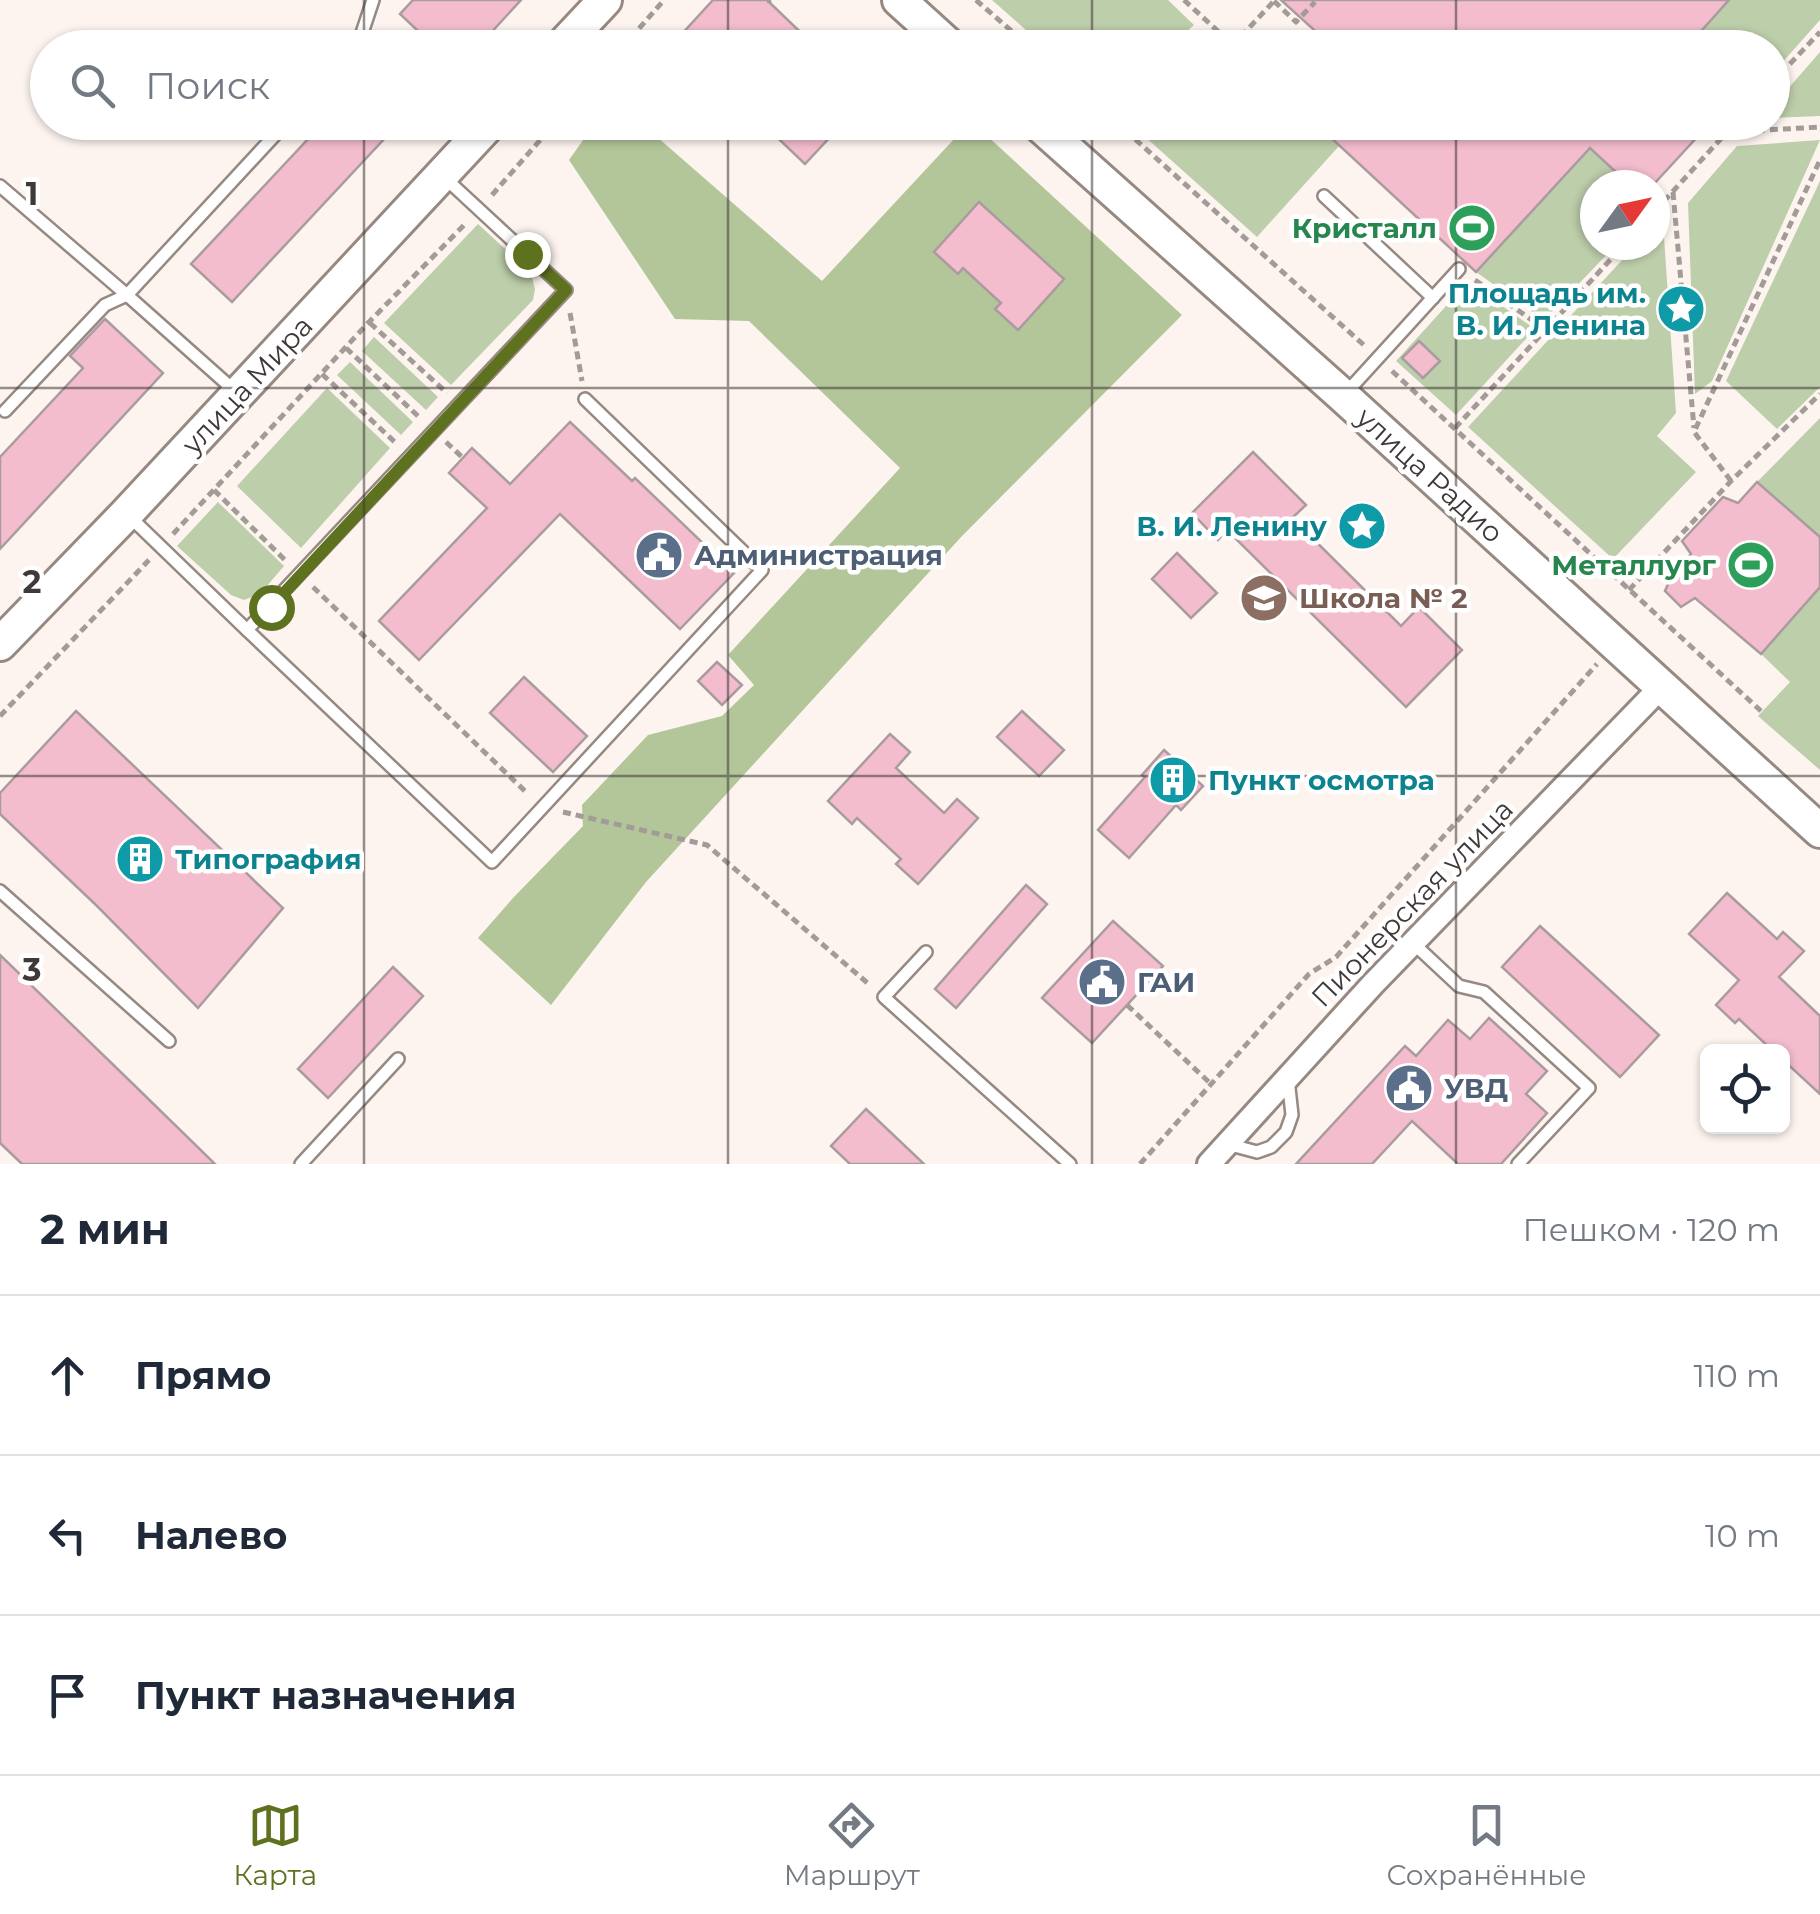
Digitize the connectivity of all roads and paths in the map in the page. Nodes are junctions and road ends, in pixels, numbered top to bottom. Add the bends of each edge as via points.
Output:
1 (373, 0) edge
2 (605, 0) edge
3 (664, 0) edge
4 (900, 0) edge
5 (976, 0) edge
6 (1184, 0) edge
7 (1274, 1) edge
8 (1315, 2) edge
9 (363, 30) edge
10 (577, 30) edge
11 (638, 30) edge
12 (932, 30) edge
13 (1010, 30) edge
14 (1215, 30) edge
15 (1246, 30) edge
16 (1820, 32) edge
17 (1790, 64) edge
18 (1820, 126) edge
19 (1790, 128) edge
20 (270, 140) edge
21 (474, 140) edge
22 (540, 140) edge
23 (1056, 140) edge
24 (1136, 140) edge
25 (1721, 140) edge
26 (1820, 160) edge
27 (442, 175) junction
28 (0, 186) edge
29 (1673, 192) junction
30 (1670, 195) edge
31 (1324, 196) dead end
32 (480, 209) junction
33 (1610, 260) edge
34 (1459, 269) joint
35 (566, 290) junction
36 (127, 295) junction
37 (1433, 298) junction
38 (369, 322) junction
39 (1546, 330) junction
40 (346, 348) junction
41 (1378, 358) junction
42 (322, 373) junction
43 (238, 394) junction
44 (1820, 394) edge
45 (1343, 396) junction
46 (586, 399) joint
47 (460, 405) junction
48 (5, 411) dead end
49 (1455, 428) junction
50 (435, 432) junction
51 (1694, 432) junction
52 (411, 457) junction
53 (1731, 481) junction
54 (214, 490) junction
55 (126, 514) junction
56 (161, 548) junction
57 (301, 576) junction
58 (1629, 590) junction
59 (247, 630) junction
60 (0, 644) edge
61 (1599, 662) dead end
62 (1661, 687) junction
63 (1761, 712) dead end
64 (0, 716) edge
65 (542, 808) junction
66 (1820, 831) edge
67 (0, 891) edge
68 (1413, 943) junction
69 (926, 952) dead end
70 (884, 997) junction
71 (1127, 1005) dead end
72 (169, 1041) dead end
73 (398, 1059) dead end
74 (1288, 1078) junction
75 (1211, 1084) junction
76 (1227, 1144) junction
77 (301, 1164) edge
78 (1070, 1164) edge
79 (1140, 1164) edge
80 (1209, 1164) edge
81 (1518, 1164) edge

1 - 9 lane
2 - 10 main road
3 - 11 path
4 - 12 main road
5 - 13 path
6 - 14 path
7 - 8 path via 1296,22
7 - 15 path
16 - 17 path
18 - 19 path
20 - 36 lane
21 - 27 main road, улица Мира
22 - 32 path
23 - 45 main road, улица Радио
24 - 41 path
25 - 29 path
26 - 51 path
27 - 32 lane
27 - 43 main road, улица Мира
28 - 36 lane
29 - 30 path
29 - 51 path
31 - 37 lane
32 - 35 lane
32 - 38 path
33 - 39 path
34 - 37 lane
34 - 39 path
35 - 46 path
35 - 47 lane
36 - 43 lane
36 - 48 lane via 104,305
37 - 41 lane
38 - 40 path
38 - 47 path
39 - 49 path
40 - 42 path
40 - 50 path
41 - 45 lane
41 - 49 path
42 - 52 path
42 - 54 path
43 - 55 main road, улица Мира
44 - 53 path
45 - 62 main road, улица Радио
46 - 65 lane via 762,570
47 - 50 lane
49 - 58 path
50 - 52 lane
51 - 53 path
52 - 57 lane
53 - 58 path
54 - 56 path
54 - 57 path
55 - 56 lane
55 - 60 main road, улица Мира
56 - 59 lane
56 - 64 path
57 - 59 lane
57 - 65 path
58 - 63 path
59 - 65 lane via 492,862
61 - 75 path via 1336,957 1309,974
62 - 66 main road, улица Радио
62 - 68 street, Пионерская улица
65 - 70 path via 708,845
67 - 72 lane
68 - 74 street, Пионерская улица
68 - 81 lane via 1459,986 1484,992 1589,1088
69 - 70 lane
70 - 78 lane
71 - 75 path
73 - 77 lane
74 - 76 street, Пионерская улица
74 - 76 lane via 1292,1115 1286,1132 1257,1152
75 - 79 path
76 - 80 street, Пионерская улица

